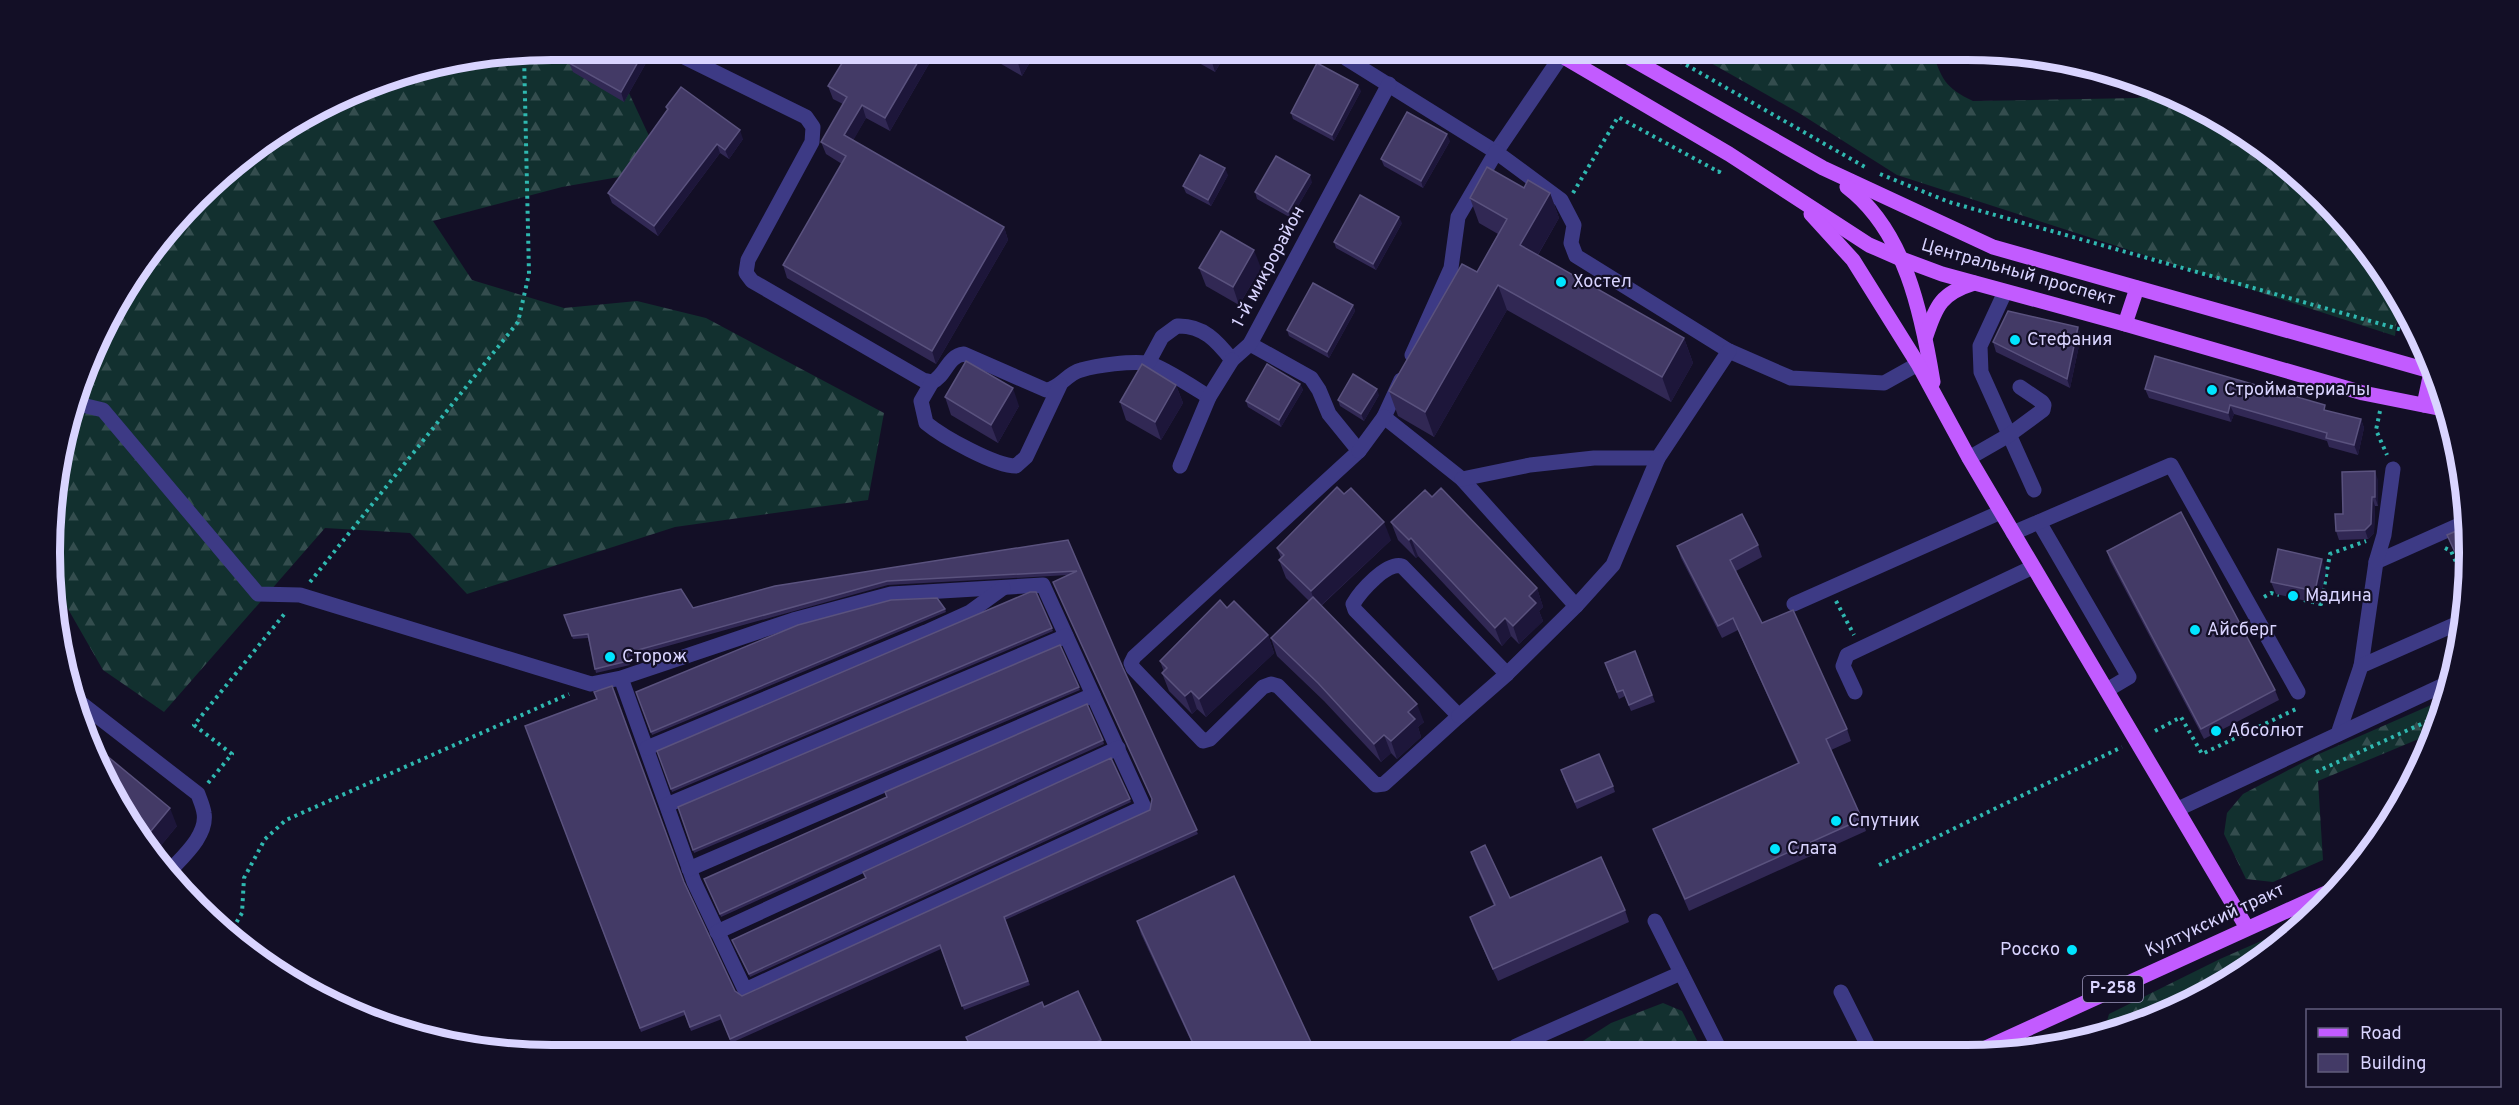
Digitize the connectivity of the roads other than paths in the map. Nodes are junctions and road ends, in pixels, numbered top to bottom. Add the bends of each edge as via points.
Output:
1 (690, 60) edge
2 (1349, 60) edge
3 (1552, 60) edge
4 (1570, 60) edge
5 (1634, 60) edge
6 (1389, 84) junction
7 (1496, 152) junction
8 (1823, 168) junction
9 (1798, 200) junction
10 (1899, 258) junction
11 (1974, 283) junction
12 (2137, 288) junction
13 (2005, 292) junction
14 (2125, 324) junction
15 (1926, 336) junction
16 (1250, 344) junction
17 (1730, 351) junction
18 (1232, 360) junction
19 (1148, 363) junction
20 (1918, 364) junction
21 (2424, 370) edge
22 (932, 382) junction
23 (2429, 384) edge
24 (1060, 385) junction
25 (2020, 387) dead end
26 (1935, 393) junction
27 (1209, 397) junction
28 (83, 405) edge
29 (2424, 405) junction
30 (2437, 408) edge
31 (1384, 417) junction
32 (2009, 435) junction
33 (1359, 451) junction
34 (1658, 458) junction
35 (1969, 458) junction
36 (1180, 466) dead end
37 (2393, 470) road end
38 (1462, 479) junction
39 (2034, 490) dead end
40 (2001, 512) junction
41 (2039, 522) junction
42 (2458, 525) edge
43 (2013, 533) junction
44 (2376, 561) junction
45 (2033, 567) junction
46 (1003, 588) junction
47 (1794, 604) dead end
48 (1576, 606) junction
49 (2454, 625) edge
50 (1066, 636) junction
51 (2361, 666) junction
52 (1508, 674) junction
53 (621, 678) junction
54 (2440, 687) edge
55 (2107, 690) junction
56 (1855, 692) dead end
57 (1093, 695) junction
58 (2294, 695) road end
59 (85, 706) edge
60 (1459, 716) junction
61 (2338, 734) junction
62 (646, 748) junction
63 (1118, 748) junction
64 (667, 805) junction
65 (2178, 809) junction
66 (174, 866) edge
67 (689, 869) junction
68 (2320, 896) edge
69 (1654, 921) dead end
70 (2247, 928) junction
71 (717, 932) junction
72 (1681, 973) junction
73 (1841, 992) dead end
74 (1994, 1044) edge
75 (1518, 1045) edge
76 (1717, 1045) edge
77 (1867, 1045) edge

1 - 22 street via 806,117 813,127 812,142 748,260 746,273 752,281
2 - 6 street
3 - 7 street
4 - 9 main road, Центральный проспект via 1729,154
5 - 8 main road, Центральный проспект
6 - 7 street
6 - 16 street, 1-й микрорайон
7 - 17 street via 1566,206 1574,225 1571,243 1576,256
7 - 31 street via 1458,217 1450,268
8 - 10 main road via 1861,197 1886,227
8 - 12 main road, Центральный проспект via 1993,248
9 - 10 main road, Центральный проспект via 1869,245
9 - 20 main road via 1853,260
10 - 11 main road, Центральный проспект
10 - 15 main road
11 - 13 main road, Центральный проспект
11 - 15 main road via 1954,289 1938,303
12 - 14 main road
12 - 21 main road, Центральный проспект
13 - 14 main road, Центральный проспект
13 - 32 street via 1980,346 1979,357 1981,372
14 - 29 main road, Центральный проспект via 2363,393
15 - 26 main road
16 - 18 street, 1-й микрорайон
16 - 33 street via 1311,378 1329,414
17 - 20 street via 1791,378 1884,383
17 - 34 street
18 - 19 street, 1-й микрорайон via 1216,340 1198,328 1177,326 1162,337
18 - 27 street
19 - 24 street via 1080,370 1067,375
19 - 27 street
20 - 26 main road
22 - 24 street via 940,379 952,358 963,354 1046,390
22 - 24 street via 921,401 926,423 1006,466 1016,466 1026,456
23 - 29 main road
25 - 32 street via 2044,405 2043,410
26 - 35 main road
27 - 36 street
28 - 53 street via 103,410 258,594 300,595 591,684
29 - 30 main road, Центральный проспект
31 - 33 street
31 - 38 street
32 - 35 street
32 - 39 street
33 - 60 street via 1131,663 1203,741 1210,739 1263,687 1278,686 1376,785 1384,784
34 - 38 street via 1594,458 1530,465
34 - 48 street via 1613,565
35 - 40 main road
37 - 44 street via 2384,535
38 - 48 street
40 - 43 main road
40 - 47 street
41 - 43 street
41 - 55 street via 2129,677
41 - 58 street via 2171,465 2249,604
42 - 44 street
43 - 45 main road
44 - 51 street
45 - 55 main road
45 - 56 street via 1846,656 1843,666
46 - 50 street via 1043,585
46 - 53 street via 891,594 793,620
46 - 62 street via 970,612 926,632
48 - 52 street
49 - 51 street
50 - 57 street
50 - 64 street
51 - 61 street
52 - 60 street
52 - 60 street via 1401,566 1388,567 1357,597 1355,610
53 - 62 street
54 - 61 street
55 - 65 main road
57 - 63 street
57 - 67 street
59 - 66 street via 198,794 203,827
61 - 65 street
62 - 64 street
63 - 71 street
63 - 71 street via 1144,807 745,990
64 - 67 street
65 - 70 main road
67 - 71 street
68 - 70 main road, Култукский тракт / Р-258
69 - 72 street
70 - 74 main road, Култукский тракт / Р-258
72 - 75 street
72 - 76 street
73 - 77 street

